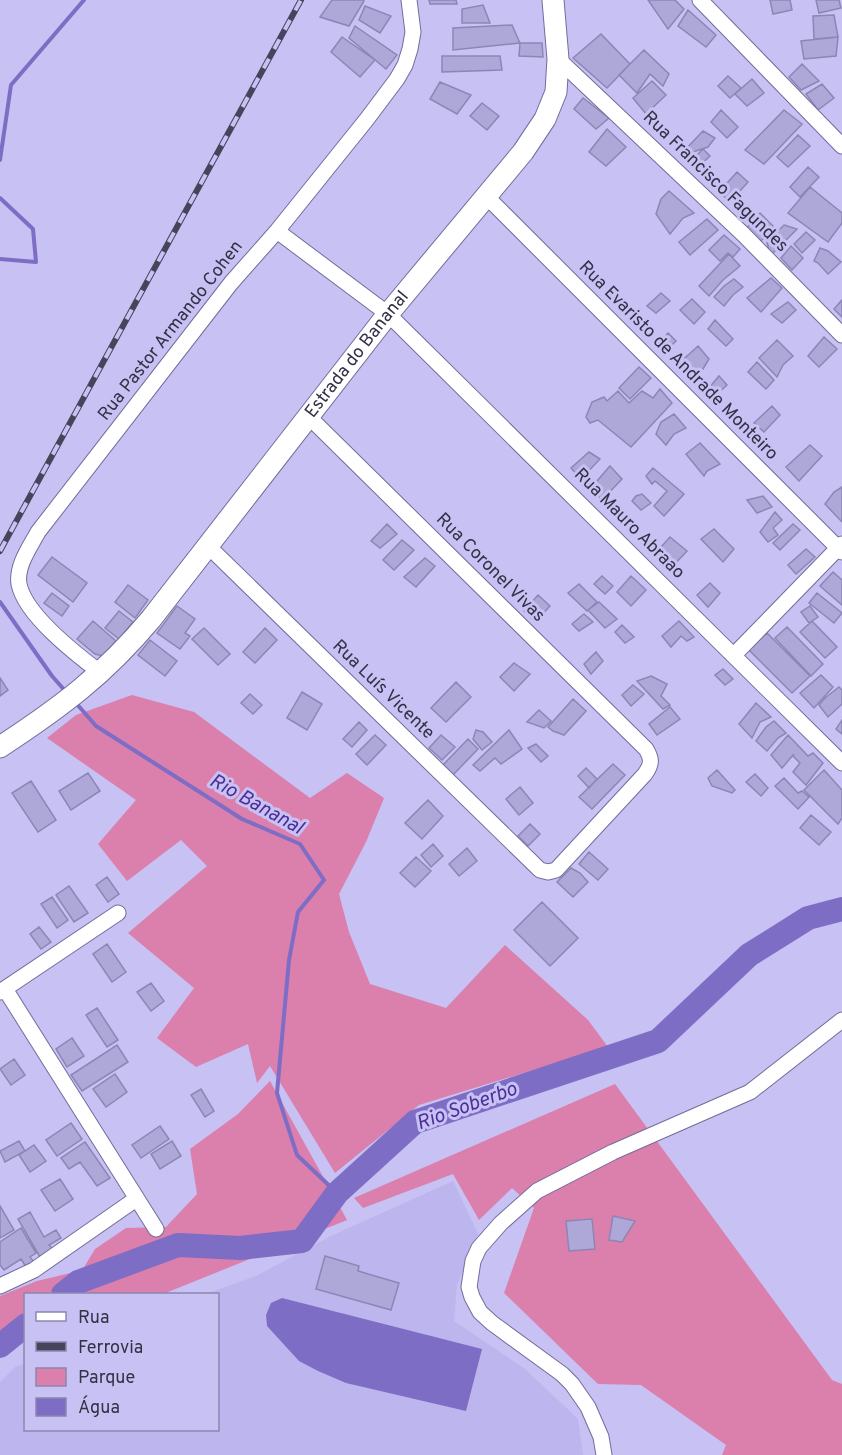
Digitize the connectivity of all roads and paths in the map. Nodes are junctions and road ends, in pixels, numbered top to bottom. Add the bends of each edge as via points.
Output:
1 (409, 0) edge
2 (553, 0) edge
3 (700, 0) edge
4 (558, 59) junction
5 (842, 146) edge
6 (487, 197) junction
7 (277, 231) junction
8 (388, 314) junction
9 (842, 335) edge
10 (307, 416) junction
11 (207, 545) junction
12 (841, 548) edge
13 (734, 655) junction
14 (96, 677) junction
15 (0, 747) edge
16 (842, 763) edge
17 (532, 864) joint
18 (118, 913) dead end
19 (3, 990) edge
20 (842, 1020) edge
21 (136, 1199) junction
22 (156, 1229) dead end
23 (0, 1286) edge
24 (604, 1455) edge

1 - 7 street, Rua Pastor Armando Cohen via 412,32 405,65
2 - 4 main road, Estrada do Bananal
3 - 5 street
4 - 6 main road, Estrada do Bananal via 556,92 545,119 524,153
4 - 9 street, Rua Francisco Fagundes via 744,235
6 - 8 main road, Estrada do Bananal
6 - 12 street, Rua Evaristo de Andrade Monteiro
7 - 8 street, Rua Mauro Abraao
7 - 14 street, Rua Pastor Armando Cohen via 231,283 38,532 24,557 19,583 24,599
8 - 10 main road, Estrada do Bananal
8 - 13 street, Rua Mauro Abraao
10 - 11 main road, Estrada do Bananal
10 - 17 street, Rua Coronel Vivas via 651,758 645,774 555,870 540,870
11 - 14 main road, Estrada do Bananal via 152,619
11 - 17 street, Rua Luís Vicente
12 - 13 street
13 - 16 street, Rua Mauro Abraao
14 - 15 main road, Estrada do Bananal via 51,714
18 - 19 street
19 - 21 street
20 - 24 street via 750,1092 613,1152 537,1191 479,1248 470,1275 472,1297 480,1312 572,1384 588,1407
21 - 22 street
21 - 23 street via 34,1270

